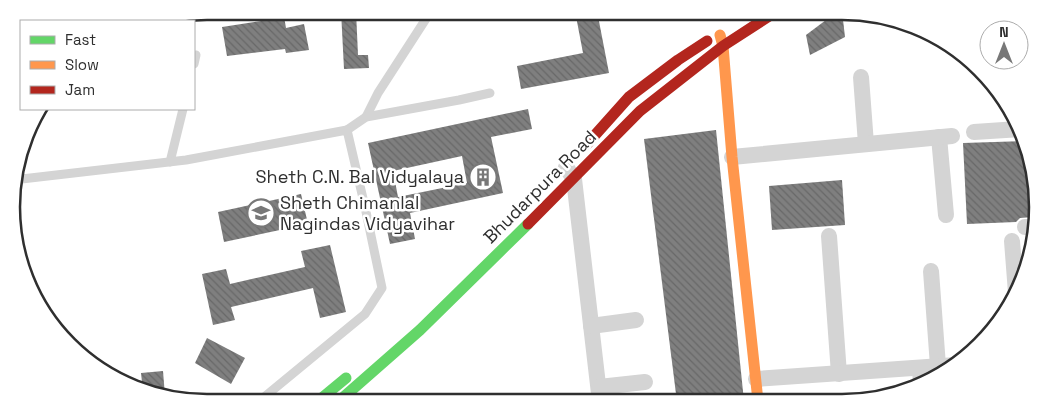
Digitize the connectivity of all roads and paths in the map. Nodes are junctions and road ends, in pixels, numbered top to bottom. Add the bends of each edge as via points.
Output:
1 (425, 20) edge
2 (763, 20) edge
3 (723, 46) junction
4 (196, 55) dead end
5 (195, 60) edge
6 (861, 77) dead end
7 (490, 93) dead end
8 (183, 110) edge
9 (366, 117) junction
10 (1012, 129) edge
11 (347, 130) junction
12 (974, 132) dead end
13 (866, 144) junction
14 (732, 157) junction
15 (170, 162) junction
16 (570, 167) junction
17 (23, 179) edge
18 (946, 216) dead end
19 (829, 236) dead end
20 (1012, 241) dead end
21 (930, 271) dead end
22 (459, 272) dead end
23 (1015, 279) edge
24 (469, 282) junction
25 (636, 320) dead end
26 (592, 326) junction
27 (938, 366) joint
28 (358, 367) dead end
29 (920, 368) junction
30 (839, 374) junction
31 (921, 377) edge
32 (756, 380) junction
33 (646, 382) dead end
34 (268, 394) edge
35 (340, 394) edge
36 (343, 394) edge
37 (600, 394) edge
38 (757, 394) edge

1 - 9 lane
2 - 3 street, Bhudarpura Road
3 - 14 street
3 - 16 street, Bhudarpura Road
3 - 16 street, Bhudarpura Road via 723,30 629,97
4 - 5 lane
6 - 13 street
7 - 9 lane
8 - 15 lane
9 - 11 lane
10 - 12 street
11 - 15 lane
11 - 34 lane via 382,288 365,314
13 - 14 street
13 - 18 street via 946,137
14 - 32 street
15 - 17 lane
16 - 24 street, Bhudarpura Road
16 - 26 street
19 - 30 street
20 - 23 street
21 - 27 street
22 - 24 street
24 - 36 street, Bhudarpura Road via 420,330
25 - 26 street
26 - 37 street
27 - 29 street
28 - 35 street, Bhudarpura Road
29 - 30 street
29 - 31 street
30 - 32 street
32 - 38 street
33 - 37 street

